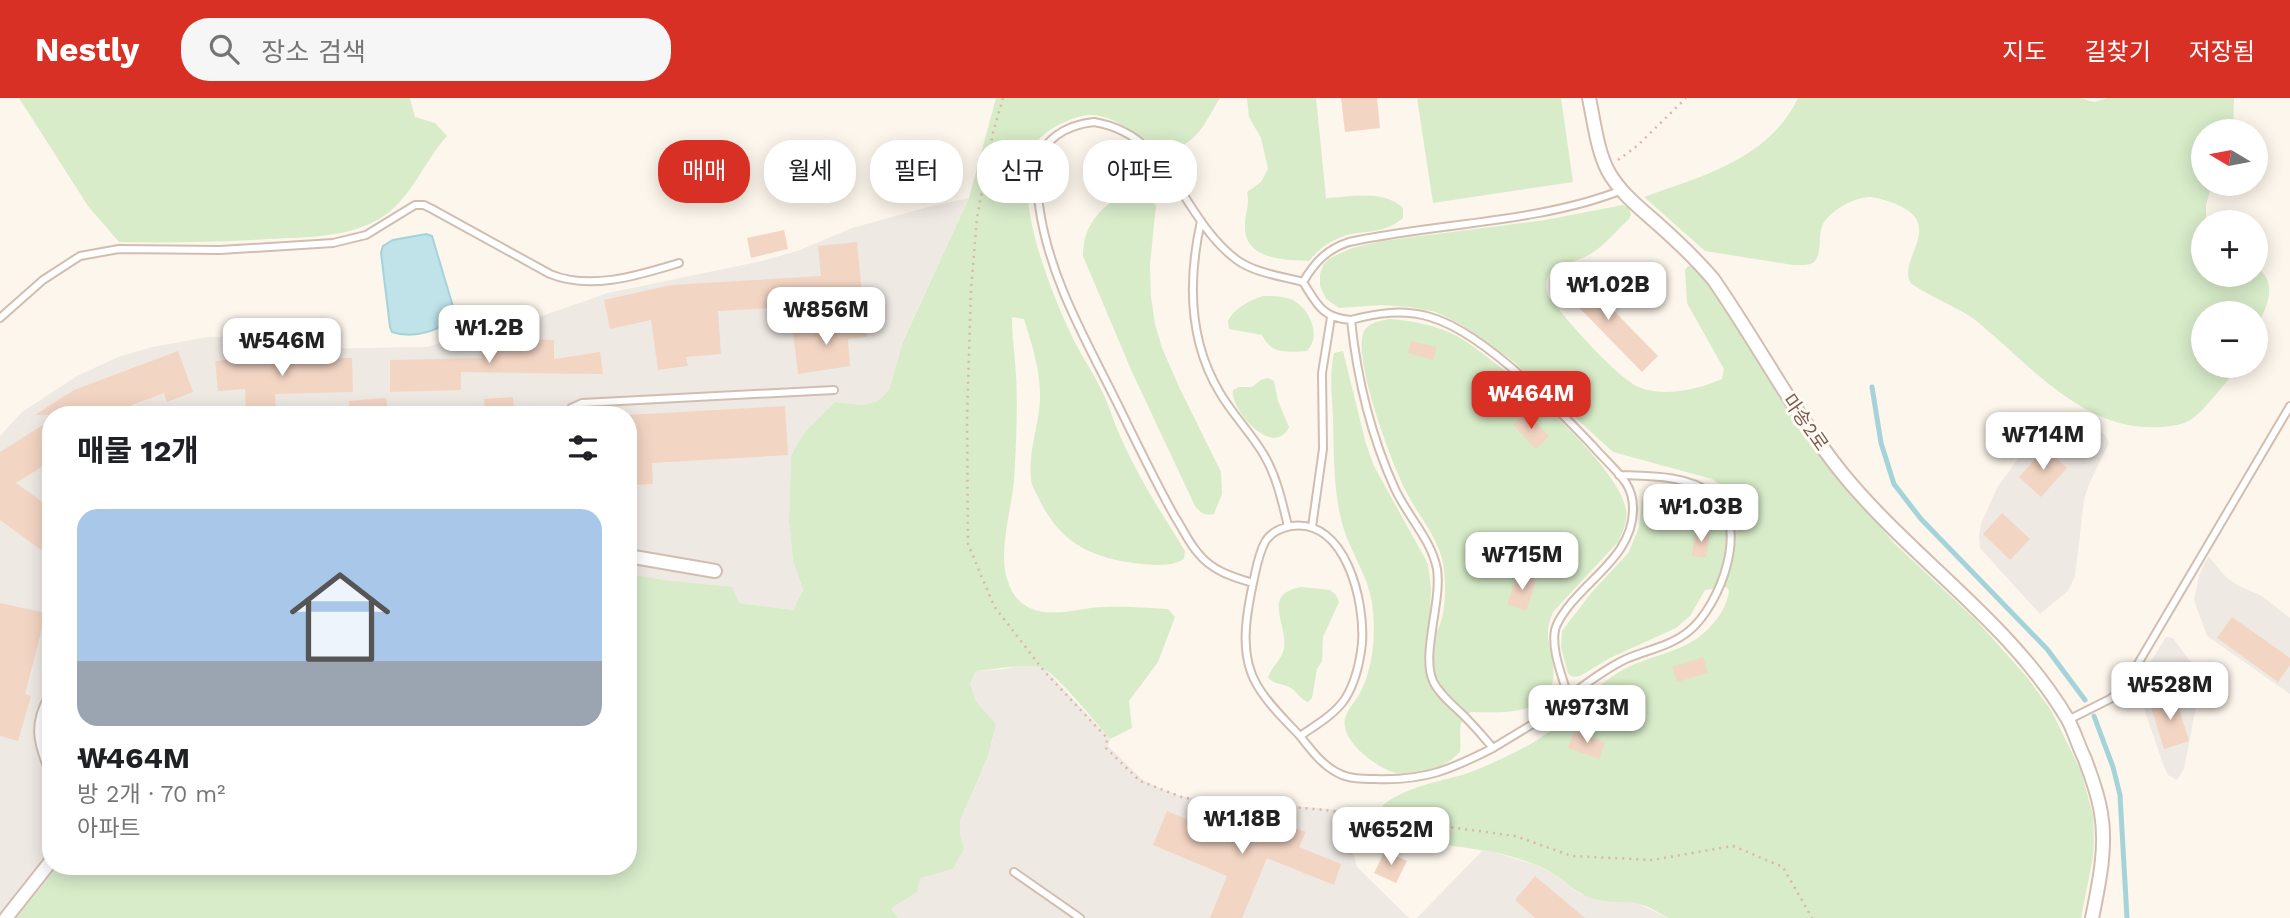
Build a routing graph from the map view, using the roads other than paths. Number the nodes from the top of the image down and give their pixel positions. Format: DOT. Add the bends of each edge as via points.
graph roads {
  1 [pos="1589,98"];
  2 [pos="1622,190"];
  3 [pos="1201,221"];
  4 [pos="680,263"];
  5 [pos="1303,282"];
  6 [pos="1331,317"];
  7 [pos="0,318"];
  8 [pos="1351,320"];
  9 [pos="834,390"];
  10 [pos="575,406"];
  11 [pos="2290,406"];
  12 [pos="1619,475"];
  13 [pos="1288,526"];
  14 [pos="1312,527"];
  15 [pos="637,558"];
  16 [pos="715,571"];
  17 [pos="1253,583"];
  18 [pos="1568,697"];
  19 [pos="42,719"];
  20 [pos="2067,720"];
  21 [pos="1300,736"];
  22 [pos="42,748"];
  23 [pos="1493,748"];
  24 [pos="42,872"];
  25 [pos="1014,872"];
  26 [pos="6,918"];
  27 [pos="1080,918"];
  28 [pos="2092,918"];
  1 -- 2 [label="street, 마송2로" via="1607,168"];
  2 -- 5 [label="lane" via="1590,202 1335,246"];
  2 -- 20 [label="street, 마송2로" via="1713,279 1841,472 2034,670"];
  3 -- 5 [label="lane" via="1240,262"];
  3 -- 13 [label="lane" via="1192,272 1199,346 1219,393 1264,455"];
  3 -- 17 [label="lane" via="1158,157 1115,127 1094,122 1068,127 1055,135 1040,157 1035,181 1052,265 1150,473 1198,554 1219,571"];
  4 -- 7 [label="lane" via="618,278 570,281 424,205 415,205 366,235 333,243 220,250 119,249 80,256 43,280"];
  5 -- 6 [label="lane"];
  6 -- 8 [label="lane"];
  6 -- 14 [label="lane" via="1322,373 1322,449"];
  8 -- 12 [label="lane" via="1401,313 1448,324 1517,373"];
  8 -- 23 [label="lane" via="1378,447 1437,570 1432,680"];
  9 -- 10 [label="lane"];
  11 -- 20 [label="lane" via="2123,689"];
  12 -- 18 [label="lane" via="1632,498 1625,545 1577,596 1556,628 1554,641"];
  12 -- 18 [label="lane" via="1682,481 1719,499 1730,522 1724,575 1707,612 1691,630 1611,667"];
  13 -- 14 [label="lane"];
  13 -- 17 [label="lane" via="1266,540"];
  14 -- 21 [label="lane" via="1332,540 1349,570 1360,604 1362,641 1346,697"];
  15 -- 16 [label="street"];
  17 -- 21 [label="lane" via="1247,623 1250,671 1267,699"];
  18 -- 23 [label="lane"];
  19 -- 22 [label="street"];
  20 -- 28 [label="street, 마송2로" via="2102,814 2101,870"];
  21 -- 23 [label="lane" via="1339,773 1369,779 1435,774"];
  24 -- 26 [label="street"];
  25 -- 27 [label="lane"];
}
